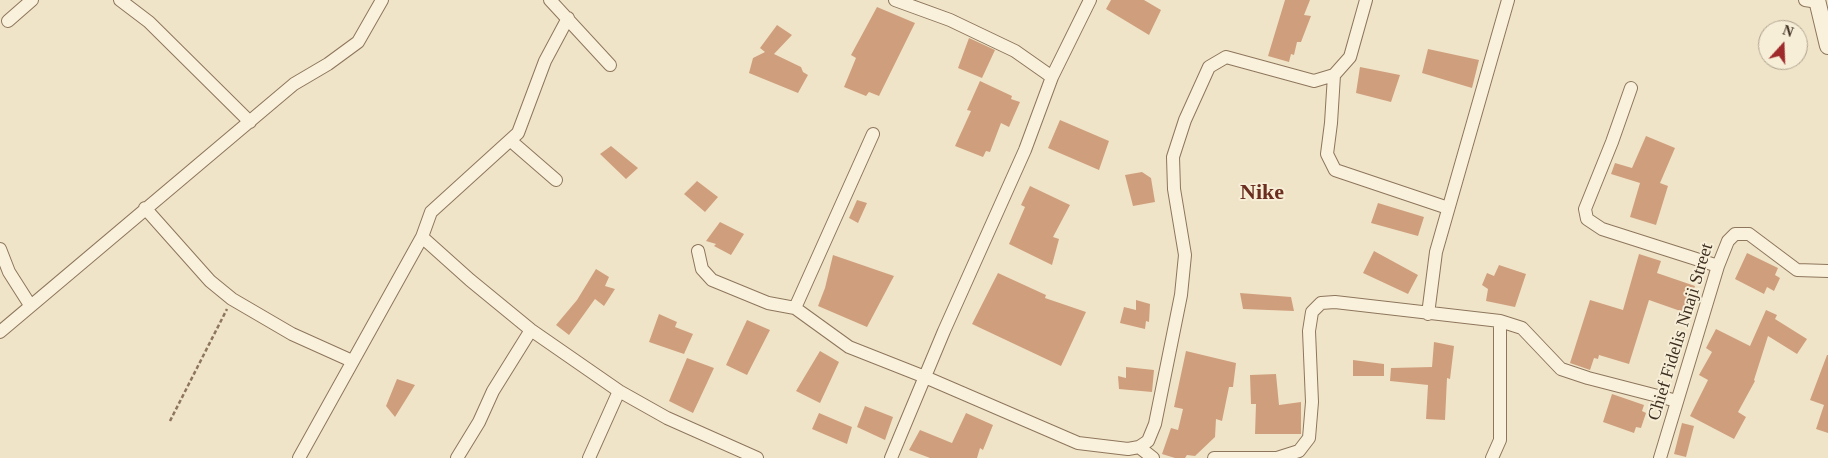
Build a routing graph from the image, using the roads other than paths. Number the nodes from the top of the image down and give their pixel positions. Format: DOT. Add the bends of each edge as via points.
graph roads {
  1 [pos="32,0"];
  2 [pos="120,0"];
  3 [pos="382,0"];
  4 [pos="550,0"];
  5 [pos="895,0"];
  6 [pos="1090,0"];
  7 [pos="1366,0"];
  8 [pos="1508,0"];
  9 [pos="1813,1"];
  10 [pos="568,18"];
  11 [pos="8,21"];
  12 [pos="1828,46"];
  13 [pos="610,65"];
  14 [pos="1334,76"];
  15 [pos="1052,77"];
  16 [pos="1631,88"];
  17 [pos="250,122"];
  18 [pos="872,134"];
  19 [pos="511,141"];
  20 [pos="556,180"];
  21 [pos="145,208"];
  22 [pos="1448,208"];
  23 [pos="422,236"];
  24 [pos="0,249"];
  25 [pos="698,251"];
  26 [pos="1718,266"];
  27 [pos="1828,271"];
  28 [pos="30,305"];
  29 [pos="795,308"];
  30 [pos="1428,314"];
  31 [pos="1500,321"];
  32 [pos="531,330"];
  33 [pos="0,332"];
  34 [pos="352,360"];
  35 [pos="925,377"];
  36 [pos="618,391"];
  37 [pos="1677,401"];
  38 [pos="1139,447"];
  39 [pos="299,458"];
  40 [pos="457,458"];
  41 [pos="589,458"];
  42 [pos="757,458"];
  43 [pos="891,458"];
  44 [pos="1153,458"];
  45 [pos="1214,458"];
  46 [pos="1277,458"];
  47 [pos="1492,458"];
  48 [pos="1660,458"];
  1 -- 11 [label="street"];
  2 -- 17 [label="street" via="149,22"];
  3 -- 17 [label="street" via="358,42 294,84"];
  4 -- 10 [label="street"];
  5 -- 15 [label="street" via="950,20 1015,51"];
  6 -- 15 [label="street"];
  7 -- 14 [label="street" via="1350,58"];
  8 -- 22 [label="street"];
  9 -- 12 [label="street"];
  10 -- 13 [label="street"];
  10 -- 19 [label="street" via="545,61 518,133"];
  14 -- 22 [label="street" via="1327,154 1335,170"];
  14 -- 38 [label="street" via="1314,81 1226,57 1209,67 1185,120 1173,157 1174,189 1185,255 1182,294 1155,424 1148,441"];
  15 -- 35 [label="street" via="1018,166"];
  16 -- 26 [label="street" via="1585,209 1587,219 1602,229"];
  17 -- 21 [label="street"];
  18 -- 29 [label="street"];
  19 -- 20 [label="street"];
  19 -- 23 [label="street" via="432,212"];
  21 -- 28 [label="street"];
  21 -- 34 [label="street" via="210,281 232,299 292,334"];
  22 -- 30 [label="street" via="1436,252"];
  23 -- 32 [label="street"];
  23 -- 34 [label="street"];
  24 -- 28 [label="street" via="9,272"];
  25 -- 29 [label="street" via="702,269 712,280 768,303"];
  26 -- 27 [label="street, Chief Fidelis Nnaji Street" via="1728,240 1742,233 1755,238 1797,270"];
  26 -- 37 [label="street, Chief Fidelis Nnaji Street"];
  28 -- 33 [label="street"];
  29 -- 35 [label="street" via="849,347"];
  30 -- 31 [label="street"];
  30 -- 46 [label="street" via="1335,302 1321,303 1316,307 1309,331 1312,402 1309,438 1299,451"];
  31 -- 37 [label="street" via="1522,328 1560,369"];
  31 -- 47 [label="street" via="1500,440"];
  32 -- 36 [label="street"];
  32 -- 40 [label="street"];
  34 -- 39 [label="street"];
  35 -- 38 [label="street" via="1078,443 1128,449"];
  35 -- 43 [label="street"];
  36 -- 41 [label="street"];
  36 -- 42 [label="street" via="667,418"];
  37 -- 48 [label="street, Chief Fidelis Nnaji Street"];
  38 -- 44 [label="street"];
  45 -- 46 [label="street"];
}
